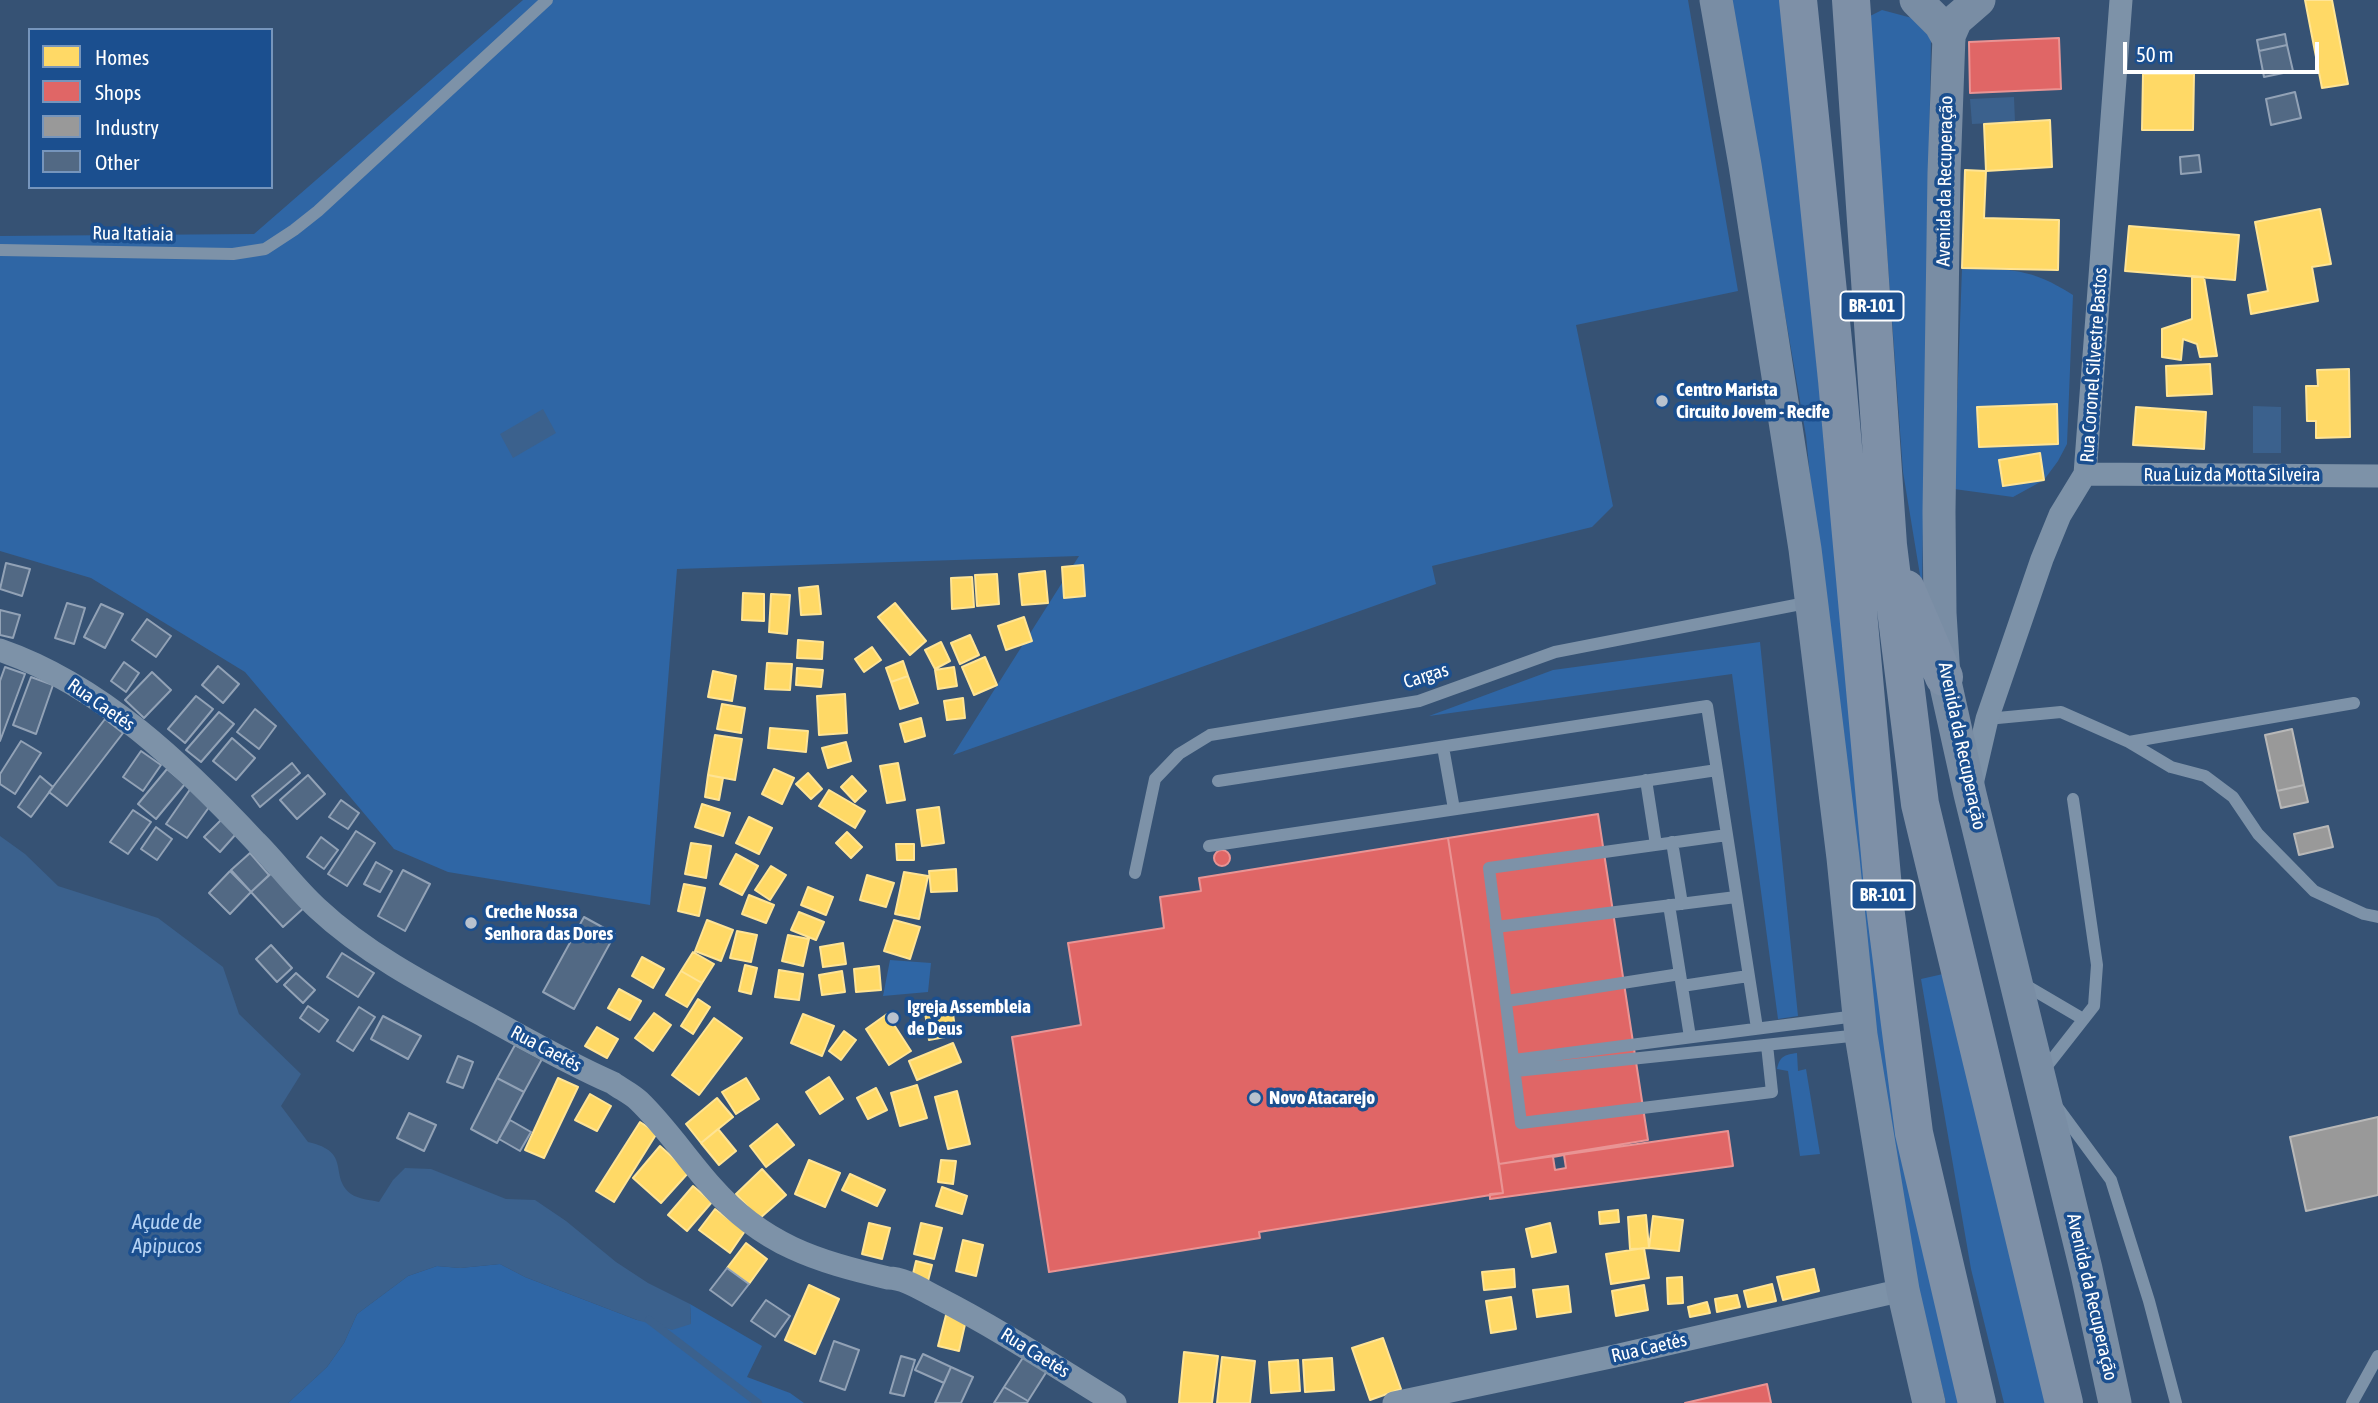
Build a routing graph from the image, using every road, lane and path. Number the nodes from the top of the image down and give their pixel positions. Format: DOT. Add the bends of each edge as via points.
graph roads {
  1 [pos="547,0"];
  2 [pos="1716,0"];
  3 [pos="1798,0"];
  4 [pos="1851,0"];
  5 [pos="1916,0"];
  6 [pos="1979,0"];
  7 [pos="2121,0"];
  8 [pos="1949,40"];
  9 [pos="0,250"];
  10 [pos="2085,474"];
  11 [pos="2378,475"];
  12 [pos="1888,545"];
  13 [pos="1811,602"];
  14 [pos="0,650"];
  15 [pos="1944,677"];
  16 [pos="2354,703"];
  17 [pos="1986,719"];
  18 [pos="2129,742"];
  19 [pos="1443,747"];
  20 [pos="1717,770"];
  21 [pos="1646,780"];
  22 [pos="1219,781"];
  23 [pos="1970,794"];
  24 [pos="2073,799"];
  25 [pos="1454,809"];
  26 [pos="1727,835"];
  27 [pos="1672,842"];
  28 [pos="1656,845"];
  29 [pos="1209,846"];
  30 [pos="1135,873"];
  31 [pos="1736,897"];
  32 [pos="1675,905"];
  33 [pos="2378,917"];
  34 [pos="1496,927"];
  35 [pos="1748,976"];
  36 [pos="2015,979"];
  37 [pos="1681,980"];
  38 [pos="1507,1001"];
  39 [pos="2083,1019"];
  40 [pos="1860,1025"];
  41 [pos="1757,1028"];
  42 [pos="1690,1037"];
  43 [pos="1767,1045"];
  44 [pos="1515,1065"];
  45 [pos="2041,1082"];
  46 [pos="1903,1290"];
  47 [pos="2378,1356"];
  48 [pos="1115,1403"];
  49 [pos="1394,1403"];
  50 [pos="1929,1403"];
  51 [pos="1977,1403"];
  52 [pos="2064,1403"];
  53 [pos="2115,1403"];
  54 [pos="2176,1403"];
  55 [pos="2352,1403"];
  1 -- 9 [label="lane, Rua Itatiaia" via="318,211 265,249 233,254"];
  2 -- 13 [label="main road"];
  3 -- 51 [label="highway, BR-101" via="1887,927 1914,1133"];
  4 -- 12 [label="highway, BR-101"];
  5 -- 8 [label="main road"];
  6 -- 8 [label="main road, Avenida da Recuperação" via="1956,20"];
  7 -- 10 [label="street, Rua Coronel Silvestre Bastos"];
  8 -- 15 [label="main road, Avenida da Recuperação" via="1939,512"];
  10 -- 11 [label="street, Rua Luiz da Motta Silveira"];
  10 -- 17 [label="street, Rua Coronel Silvestre Bastos" via="2060,515"];
  12 -- 15 [label="highway"];
  12 -- 52 [label="highway, BR-101" via="1920,804"];
  13 -- 30 [label="lane, Cargas" via="1555,652 1419,701 1210,734 1179,754 1156,779"];
  13 -- 40 [label="main road"];
  14 -- 48 [label="street, Rua Caetés" via="71,682 127,721 255,840 317,908 369,949 638,1100 714,1189 762,1233 830,1264 897,1278 986,1322"];
  15 -- 23 [label="main road, Avenida da Recuperação"];
  16 -- 18 [label="lane"];
  17 -- 18 [label="lane" via="2061,712"];
  17 -- 23 [label="street, Rua Coronel Silvestre Bastos"];
  18 -- 33 [label="lane" via="2171,767 2205,776 2233,797 2258,834 2314,891"];
  19 -- 20 [label="lane" via="1707,706"];
  19 -- 22 [label="lane"];
  19 -- 25 [label="lane"];
  20 -- 21 [label="lane"];
  20 -- 26 [label="lane"];
  21 -- 25 [label="lane"];
  21 -- 28 [label="lane"];
  23 -- 36 [label="main road, Avenida da Recuperação"];
  24 -- 39 [label="lane" via="2096,965 2094,1006"];
  25 -- 29 [label="lane"];
  26 -- 27 [label="lane"];
  26 -- 31 [label="lane"];
  27 -- 28 [label="lane"];
  27 -- 32 [label="lane"];
  28 -- 34 [label="lane" via="1489,868"];
  31 -- 32 [label="lane"];
  31 -- 35 [label="lane"];
  32 -- 34 [label="lane"];
  32 -- 37 [label="lane"];
  34 -- 38 [label="lane"];
  35 -- 37 [label="lane"];
  35 -- 41 [label="lane"];
  36 -- 39 [label="lane"];
  36 -- 45 [label="main road, Avenida da Recuperação"];
  37 -- 38 [label="lane"];
  37 -- 42 [label="lane"];
  38 -- 44 [label="lane"];
  39 -- 45 [label="lane"];
  40 -- 41 [label="lane"];
  40 -- 43 [label="lane"];
  40 -- 46 [label="main road"];
  41 -- 42 [label="lane"];
  42 -- 44 [label="lane"];
  43 -- 44 [label="lane"];
  43 -- 44 [label="lane" via="1772,1092 1521,1123"];
  45 -- 53 [label="main road, Avenida da Recuperação"];
  45 -- 54 [label="lane" via="2111,1180"];
  46 -- 49 [label="street, Rua Caetés"];
  46 -- 50 [label="main road"];
  47 -- 55 [label="lane"];
}
